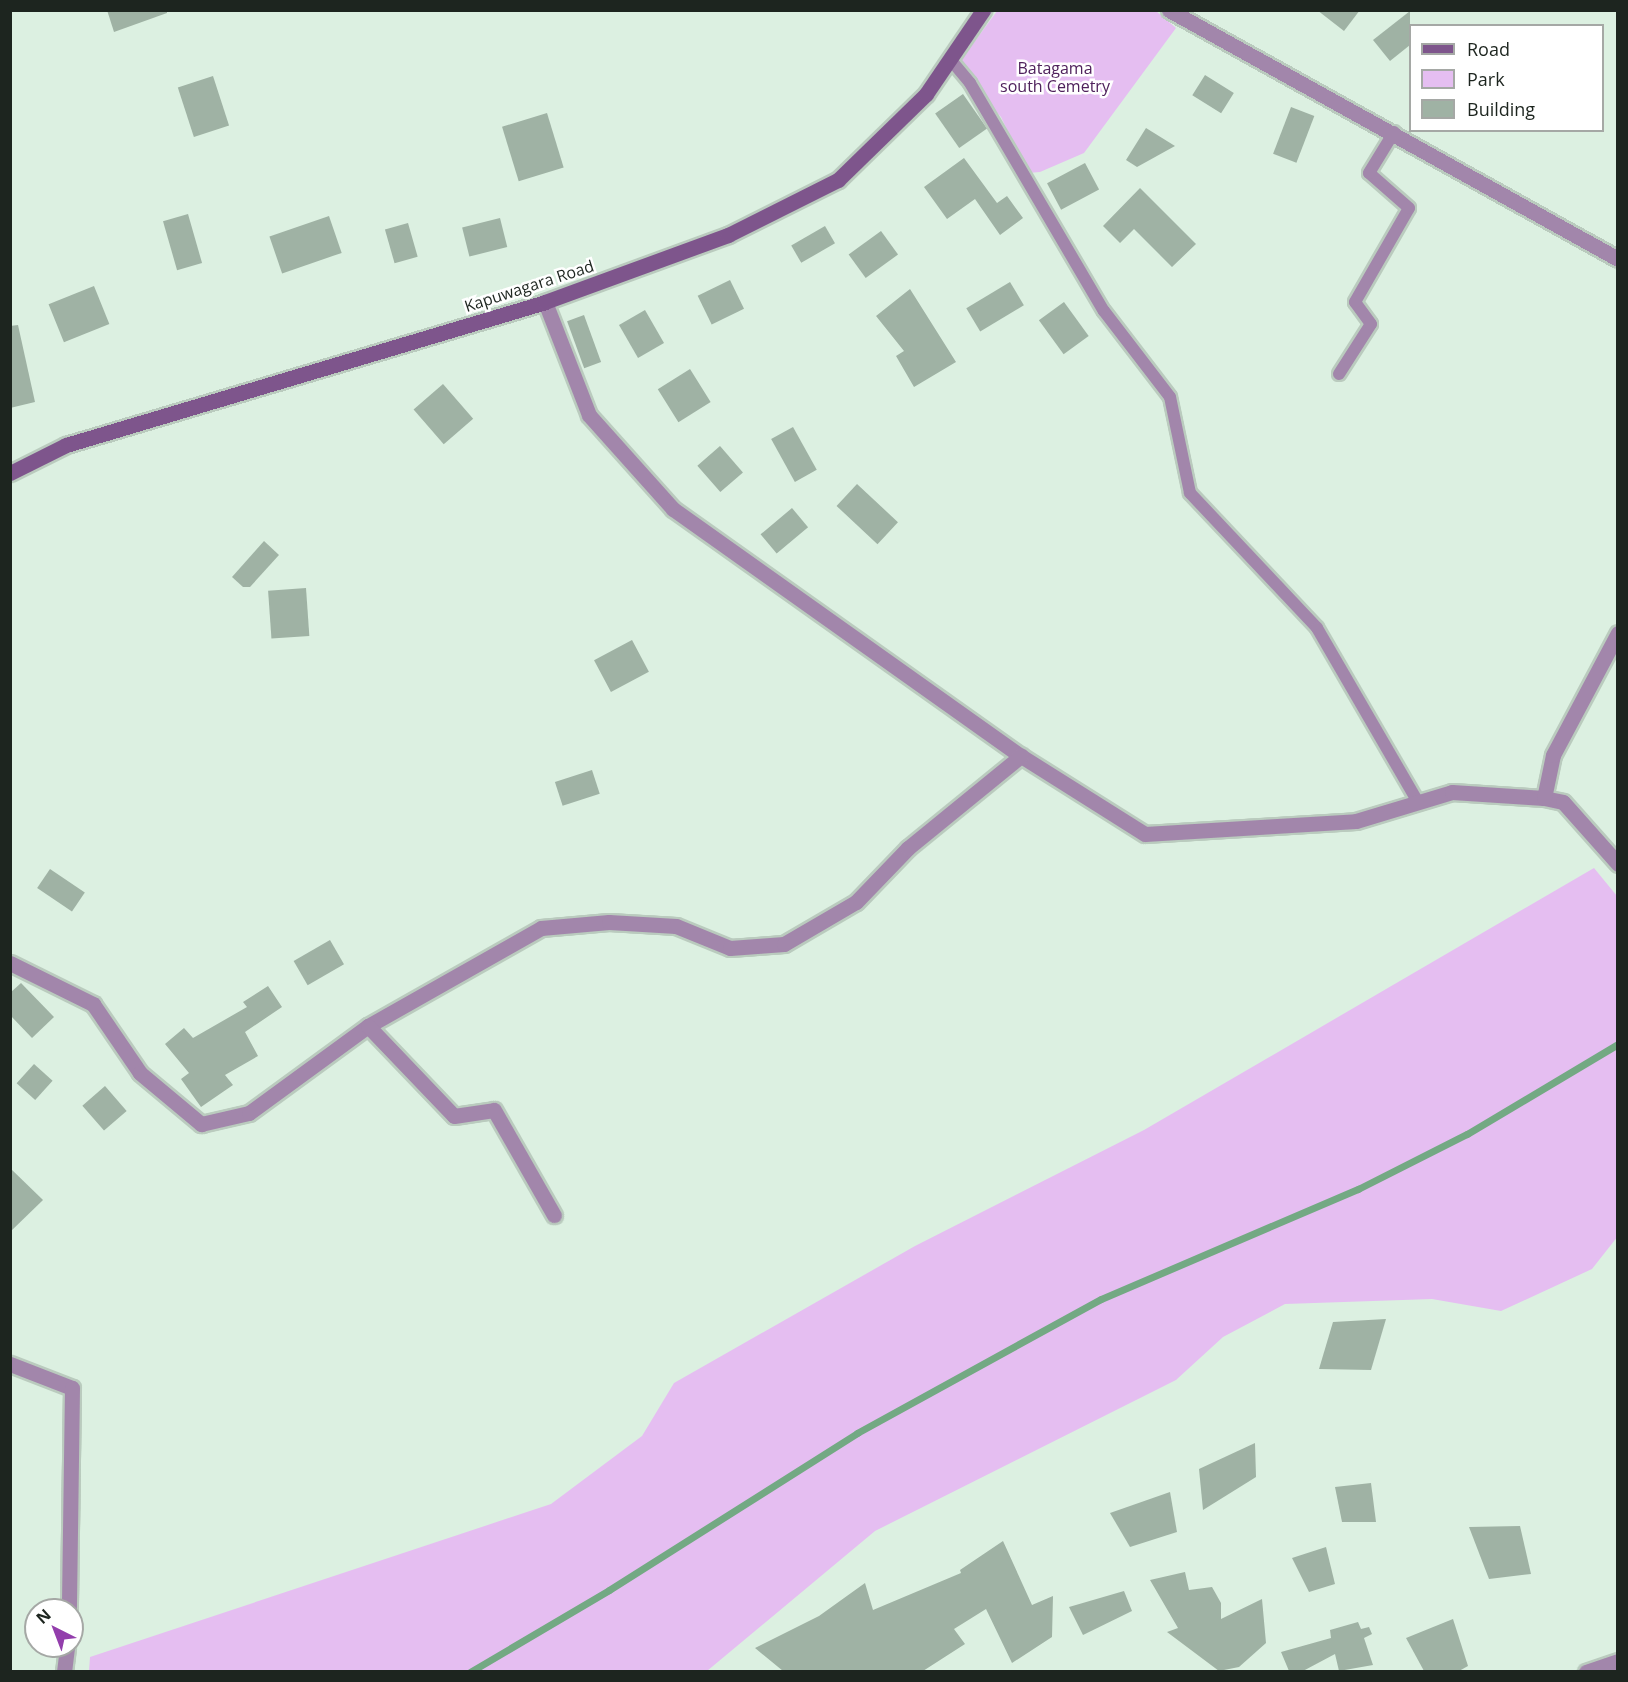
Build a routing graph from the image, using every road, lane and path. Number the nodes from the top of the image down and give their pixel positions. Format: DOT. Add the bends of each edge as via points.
graph roads {
  1 [pos="983,10"];
  2 [pos="1169,10"];
  3 [pos="950,59"];
  4 [pos="1394,132"];
  5 [pos="1617,259"];
  6 [pos="546,302"];
  7 [pos="1339,374"];
  8 [pos="10,473"];
  9 [pos="1617,633"];
  10 [pos="1021,756"];
  11 [pos="1544,798"];
  12 [pos="1418,802"];
  13 [pos="1617,864"];
  14 [pos="10,963"];
  15 [pos="368,1026"];
  16 [pos="555,1215"];
  17 [pos="10,1364"];
  18 [pos="69,1598"];
  19 [pos="1617,1661"];
  20 [pos="1586,1671"];
  1 -- 3 [label="street, Kapuwagara Road"];
  2 -- 4 [label="street"];
  3 -- 6 [label="street, Kapuwagara Road" via="926,94 838,180 728,235"];
  3 -- 12 [label="lane" via="970,84 1104,311 1170,397 1190,493 1317,628"];
  4 -- 5 [label="street"];
  4 -- 7 [label="lane" via="1369,173 1409,208 1355,302 1371,324"];
  6 -- 8 [label="street, Kapuwagara Road" via="66,445"];
  6 -- 10 [label="street" via="589,415 673,509"];
  9 -- 11 [label="street" via="1554,755"];
  10 -- 12 [label="street" via="1145,834 1356,821"];
  10 -- 15 [label="street" via="908,848 856,902 784,944 730,948 676,926 609,922 541,928"];
  11 -- 12 [label="street" via="1452,792"];
  11 -- 13 [label="street" via="1563,802"];
  14 -- 15 [label="street" via="93,1004 140,1073 201,1124 249,1113"];
  15 -- 16 [label="street" via="454,1116 494,1110"];
  17 -- 18 [label="street" via="72,1388"];
  19 -- 20 [label="street"];
}
